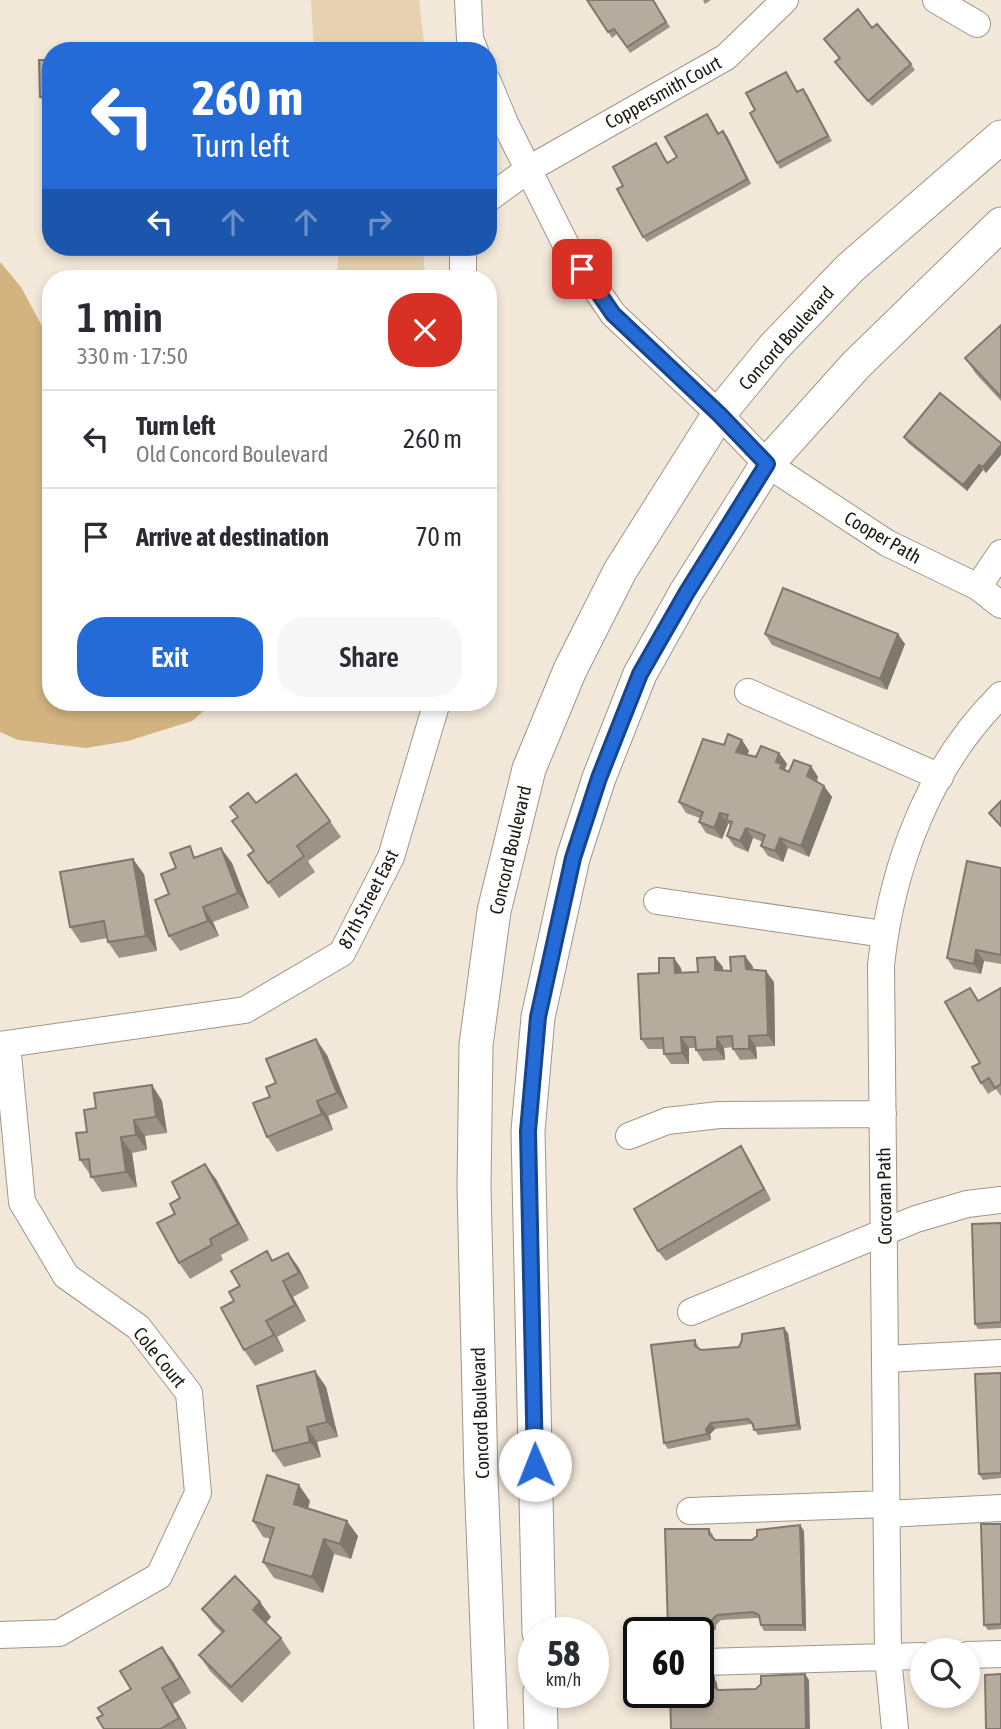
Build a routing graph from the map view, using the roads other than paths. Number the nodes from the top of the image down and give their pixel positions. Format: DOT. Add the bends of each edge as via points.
graph roads {
  1 [pos="468,0"];
  2 [pos="785,0"];
  3 [pos="936,0"];
  4 [pos="977,24"];
  5 [pos="471,42"];
  6 [pos="497,104"];
  7 [pos="1001,137"];
  8 [pos="529,169"];
  9 [pos="497,192"];
  10 [pos="1001,224"];
  11 [pos="719,414"];
  12 [pos="767,464"];
  13 [pos="1001,553"];
  14 [pos="978,587"];
  15 [pos="1001,605"];
  16 [pos="748,692"];
  17 [pos="1001,695"];
  18 [pos="434,711"];
  19 [pos="940,777"];
  20 [pos="657,901"];
  21 [pos="884,933"];
  22 [pos="3,1044"];
  23 [pos="883,1114"];
  24 [pos="629,1136"];
  25 [pos="1001,1200"];
  26 [pos="884,1233"];
  27 [pos="691,1312"];
  28 [pos="1001,1353"];
  29 [pos="886,1359"];
  30 [pos="1001,1508"];
  31 [pos="887,1509"];
  32 [pos="690,1511"];
  33 [pos="539,1617"];
  34 [pos="0,1635"];
  35 [pos="1001,1654"];
  36 [pos="980,1655"];
  37 [pos="910,1656"];
  38 [pos="888,1657"];
  39 [pos="714,1662"];
  40 [pos="540,1708"];
  41 [pos="491,1729"];
  42 [pos="541,1729"];
  43 [pos="895,1729"];
  1 -- 5 [label="street"];
  2 -- 8 [label="street, Coppersmith Court" via="726,57"];
  3 -- 4 [label="street"];
  6 -- 8 [label="street, Cooper Path"];
  7 -- 11 [label="main road, Concord Boulevard" via="850,268 774,347"];
  8 -- 9 [label="street"];
  8 -- 11 [label="street, Cooper Path" via="567,247 613,314"];
  10 -- 12 [label="main road" via="856,365"];
  11 -- 12 [label="street, Cooper Path"];
  11 -- 41 [label="main road, Concord Boulevard" via="620,571 570,670 529,769 494,911 476,1045 474,1187"];
  12 -- 14 [label="street, Cooper Path" via="887,543"];
  12 -- 33 [label="main road" via="640,674 573,858 538,1017 528,1131"];
  13 -- 14 [label="street"];
  14 -- 15 [label="street, Cooper Path"];
  16 -- 19 [label="street"];
  17 -- 19 [label="street, Corcoran Path"];
  18 -- 22 [label="street, 87th Street East" via="391,857 342,953 245,1010"];
  19 -- 21 [label="street, Corcoran Path" via="909,839"];
  20 -- 21 [label="street"];
  21 -- 23 [label="street, Corcoran Path" via="880,1010"];
  22 -- 34 [label="street, Cole Court" via="22,1202 66,1276 138,1327 189,1393 198,1493 159,1576 59,1633"];
  23 -- 24 [label="street" via="719,1115 667,1121"];
  23 -- 26 [label="street, Corcoran Path"];
  25 -- 26 [label="street" via="967,1204"];
  26 -- 27 [label="street"];
  26 -- 29 [label="street, Corcoran Path"];
  28 -- 29 [label="street"];
  29 -- 31 [label="street, Corcoran Path"];
  30 -- 31 [label="street"];
  31 -- 32 [label="street"];
  31 -- 38 [label="street, Corcoran Path"];
  35 -- 36 [label="street"];
  37 -- 38 [label="street"];
  38 -- 39 [label="street"];
  38 -- 43 [label="street, Corcoran Path"];
  40 -- 42 [label="main road"];
}
